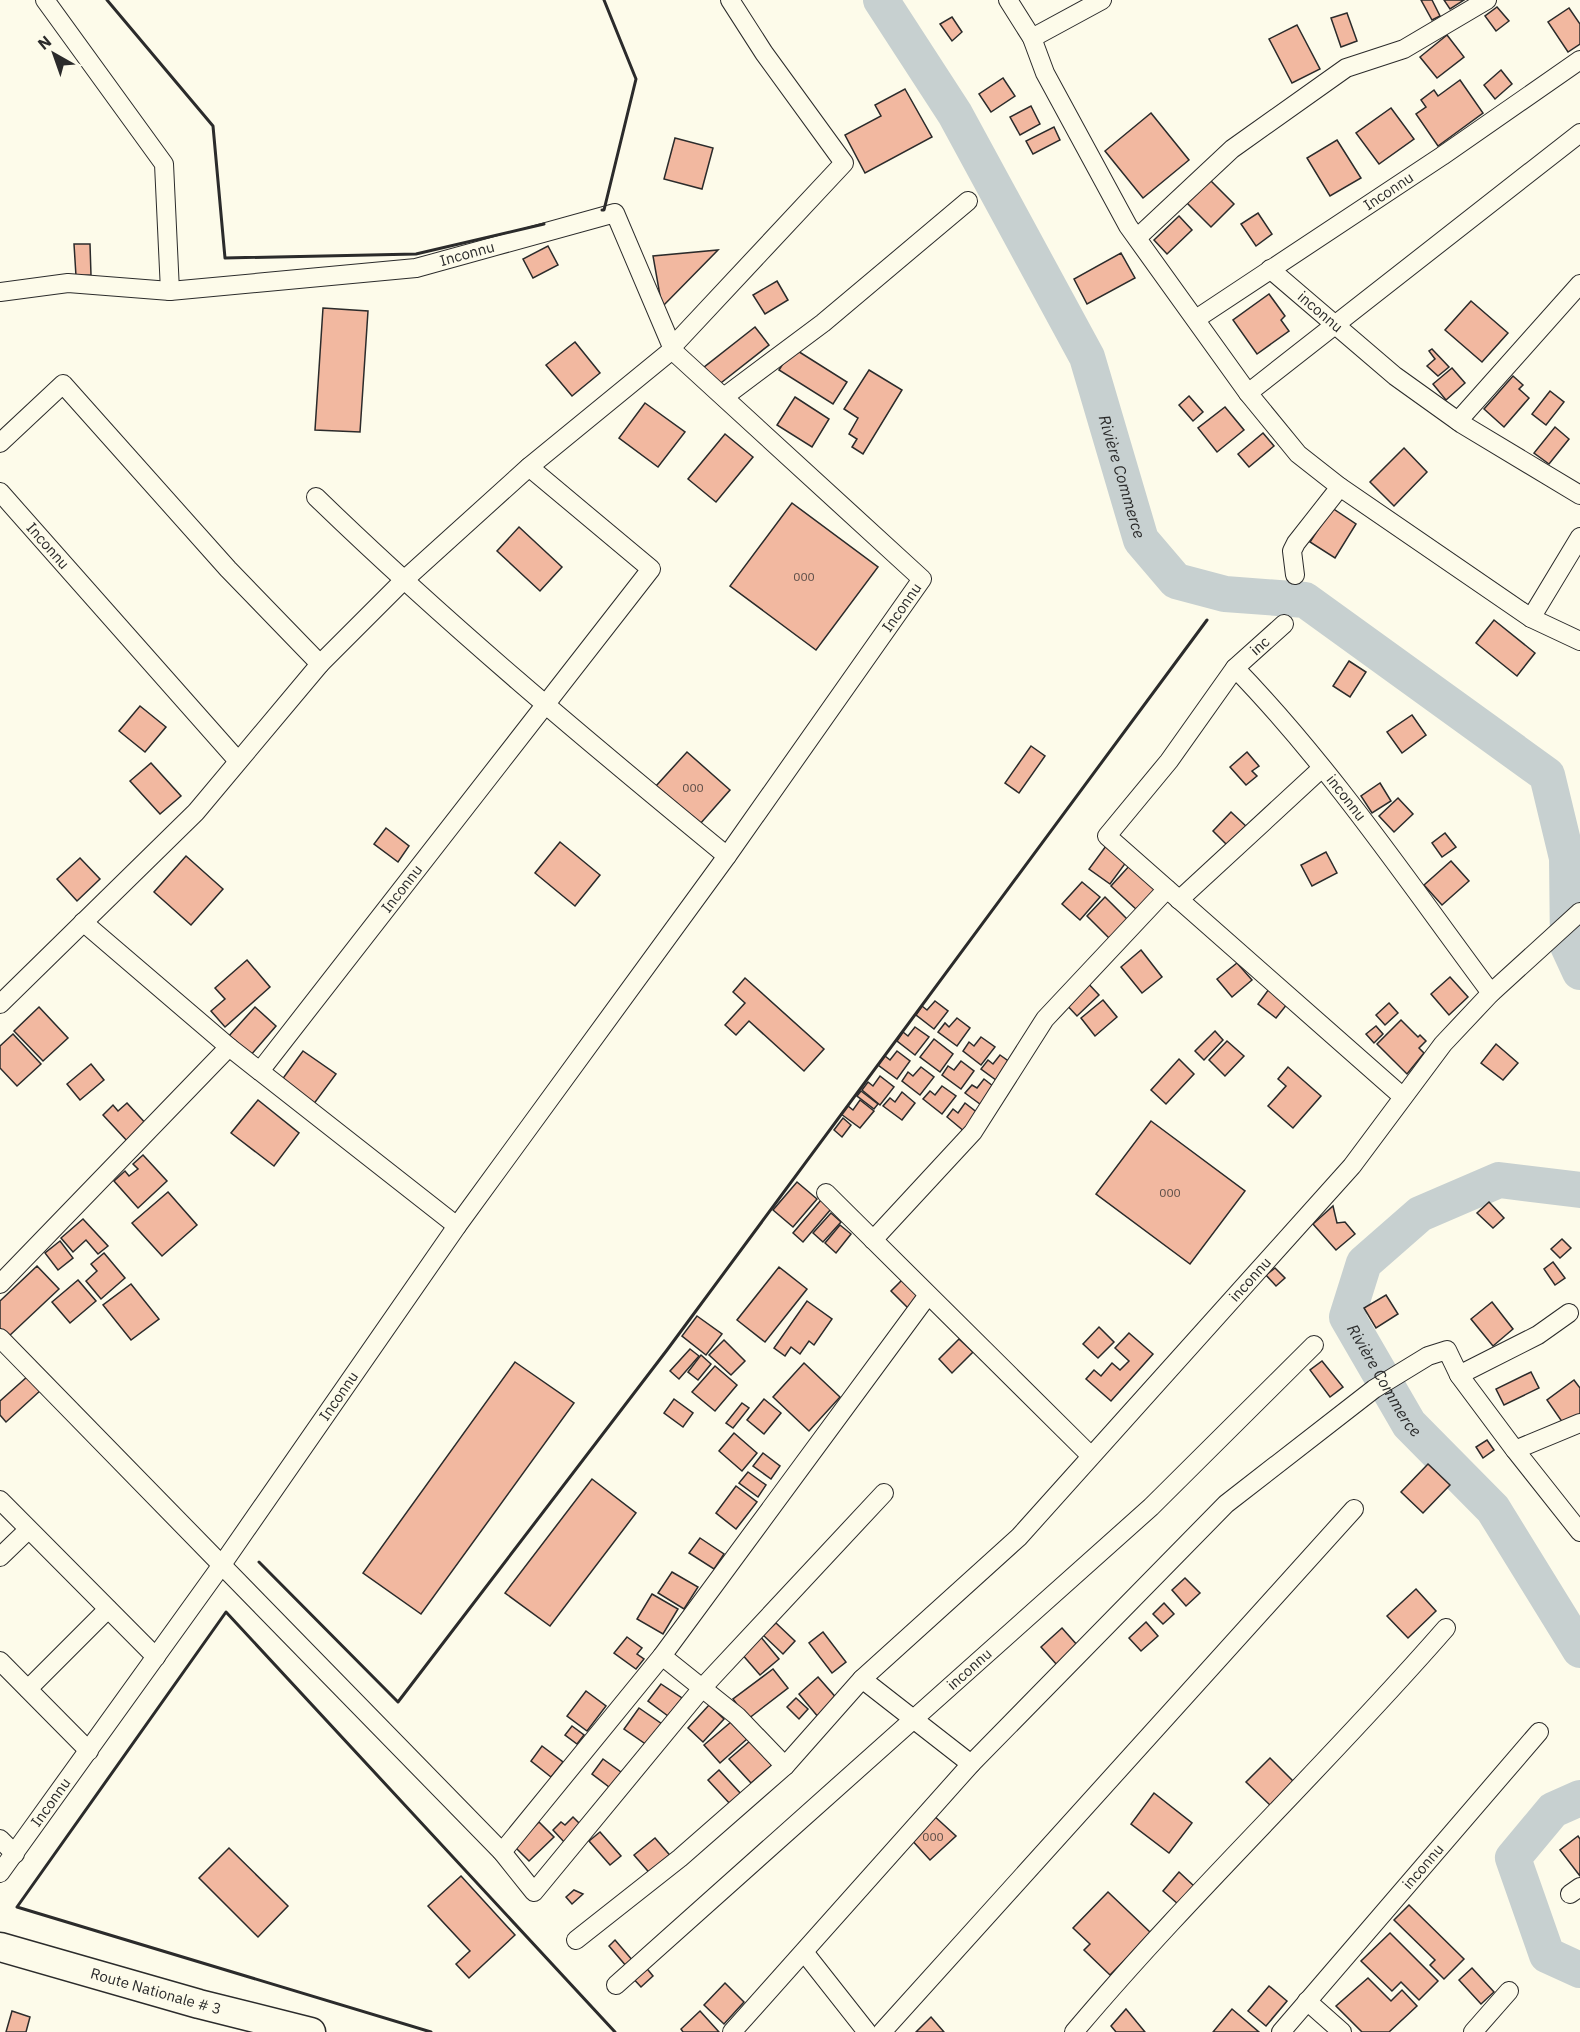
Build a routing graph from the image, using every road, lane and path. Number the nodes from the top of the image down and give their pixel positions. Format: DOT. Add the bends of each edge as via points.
graph roads {
  1 [pos="45,0"];
  2 [pos="730,0"];
  3 [pos="1008,0"];
  4 [pos="1102,0"];
  5 [pos="1487,0"];
  6 [pos="1032,38"];
  7 [pos="1580,60"];
  8 [pos="1580,134"];
  9 [pos="968,201"];
  10 [pos="1138,237"];
  11 [pos="1270,269"];
  12 [pos="1580,284"];
  13 [pos="170,291"];
  14 [pos="0,292"];
  15 [pos="1196,319"];
  16 [pos="1336,326"];
  17 [pos="672,348"];
  18 [pos="1248,393"];
  19 [pos="724,398"];
  20 [pos="1458,421"];
  21 [pos="0,443"];
  22 [pos="529,466"];
  23 [pos="1340,488"];
  24 [pos="0,492"];
  25 [pos="1580,495"];
  26 [pos="316,497"];
  27 [pos="1580,537"];
  28 [pos="1295,575"];
  29 [pos="403,581"];
  30 [pos="1531,618"];
  31 [pos="1284,624"];
  32 [pos="1580,641"];
  33 [pos="320,664"];
  34 [pos="1235,668"];
  35 [pos="543,705"];
  36 [pos="238,761"];
  37 [pos="1322,768"];
  38 [pos="727,856"];
  39 [pos="1173,895"];
  40 [pos="1580,912"];
  41 [pos="83,922"];
  42 [pos="1491,993"];
  43 [pos="0,1004"];
  44 [pos="230,1047"];
  45 [pos="260,1071"];
  46 [pos="1403,1097"];
  47 [pos="826,1193"];
  48 [pos="457,1226"];
  49 [pos="873,1240"];
  50 [pos="0,1284"];
  51 [pos="928,1295"];
  52 [pos="1569,1313"];
  53 [pos="0,1338"];
  54 [pos="1314,1345"];
  55 [pos="1459,1375"];
  56 [pos="1580,1423"];
  57 [pos="1515,1450"];
  58 [pos="1091,1456"];
  59 [pos="884,1493"];
  60 [pos="0,1500"];
  61 [pos="1354,1509"];
  62 [pos="28,1530"];
  63 [pos="1580,1532"];
  64 [pos="0,1557"];
  65 [pos="221,1566"];
  66 [pos="108,1609"];
  67 [pos="1446,1628"];
  68 [pos="662,1656"];
  69 [pos="156,1657"];
  70 [pos="0,1661"];
  71 [pos="862,1679"];
  72 [pos="704,1687"];
  73 [pos="28,1689"];
  74 [pos="914,1719"];
  75 [pos="1539,1732"];
  76 [pos="89,1751"];
  77 [pos="971,1764"];
  78 [pos="785,1767"];
  79 [pos="0,1839"];
  80 [pos="502,1852"];
  81 [pos="15,1854"];
  82 [pos="0,1873"];
  83 [pos="576,1940"];
  84 [pos="0,1947"];
  85 [pos="804,1952"];
  86 [pos="616,1985"];
  87 [pos="1509,1990"];
  88 [pos="1307,2001"];
  89 [pos="311,2032"];
  90 [pos="732,2032"];
  91 [pos="867,2032"];
  92 [pos="882,2032"];
  93 [pos="1074,2032"];
  94 [pos="1281,2032"];
  95 [pos="1342,2032"];
  96 [pos="1473,2032"];
  1 -- 13 [label="street" via="164,164"];
  2 -- 17 [label="street" via="844,163"];
  3 -- 6 [label="street"];
  4 -- 6 [label="street"];
  5 -- 10 [label="street" via="1404,49 1346,68 1232,149"];
  6 -- 10 [label="street" via="1050,83 1109,193"];
  7 -- 11 [label="street, Inconnu"];
  8 -- 16 [label="street, Inconnu"];
  9 -- 19 [label="street" via="823,322"];
  10 -- 15 [label="street"];
  11 -- 15 [label="street, Inconnu"];
  11 -- 16 [label="street, inconnu"];
  12 -- 20 [label="street"];
  13 -- 14 [label="street, Inconnu" via="68,283"];
  13 -- 17 [label="street, Inconnu" via="416,268 615,213"];
  15 -- 18 [label="street"];
  16 -- 18 [label="street, Inconnu"];
  16 -- 20 [label="street, inconnu" via="1395,376"];
  17 -- 19 [label="street, Inconnu"];
  17 -- 22 [label="street"];
  18 -- 23 [label="street" via="1298,454"];
  19 -- 38 [label="street, Inconnu" via="922,579"];
  20 -- 25 [label="street, inconnu"];
  21 -- 33 [label="street" via="63,384 228,569"];
  22 -- 29 [label="street"];
  22 -- 35 [label="street, Inconnu" via="651,569"];
  23 -- 28 [label="street" via="1296,543 1292,551"];
  23 -- 30 [label="street"];
  24 -- 36 [label="street, Inconnu"];
  26 -- 29 [label="street"];
  27 -- 30 [label="street"];
  29 -- 33 [label="street"];
  29 -- 35 [label="street"];
  30 -- 32 [label="street"];
  31 -- 34 [label="street, inc"];
  33 -- 36 [label="street"];
  34 -- 37 [label="street, inconnu" via="1279,714"];
  34 -- 39 [label="street" via="1169,761 1107,836"];
  35 -- 38 [label="street"];
  35 -- 45 [label="street, Inconnu"];
  36 -- 41 [label="street" via="196,812"];
  37 -- 39 [label="street"];
  37 -- 42 [label="street, inconnu"];
  38 -- 48 [label="street, Inconnu"];
  39 -- 46 [label="street"];
  39 -- 49 [label="street" via="1045,1019 973,1132"];
  40 -- 42 [label="street, inconnu"];
  41 -- 43 [label="street"];
  41 -- 44 [label="street"];
  42 -- 46 [label="street, inconnu" via="1443,1044"];
  44 -- 45 [label="street"];
  44 -- 50 [label="street"];
  45 -- 48 [label="street"];
  46 -- 58 [label="street, inconnu" via="1352,1166"];
  47 -- 49 [label="street"];
  48 -- 65 [label="street, Inconnu"];
  49 -- 51 [label="street"];
  51 -- 58 [label="street"];
  51 -- 68 [label="street"];
  52 -- 55 [label="street" via="1538,1335"];
  53 -- 65 [label="street"];
  54 -- 74 [label="street, inconnu" via="1151,1507"];
  55 -- 57 [label="street"];
  55 -- 77 [label="street" via="1447,1350 1428,1356 1374,1389 1226,1504"];
  56 -- 57 [label="street"];
  57 -- 63 [label="street"];
  58 -- 71 [label="street, inconnu" via="1019,1536"];
  59 -- 72 [label="street"];
  60 -- 62 [label="street"];
  61 -- 92 [label="street"];
  62 -- 64 [label="street"];
  62 -- 66 [label="street"];
  65 -- 69 [label="street, Inconnu"];
  65 -- 80 [label="street"];
  66 -- 69 [label="street"];
  66 -- 73 [label="street"];
  67 -- 93 [label="street" via="1373,1712 1119,1978"];
  68 -- 72 [label="street"];
  68 -- 80 [label="street"];
  69 -- 76 [label="street, Inconnu"];
  70 -- 73 [label="street"];
  71 -- 74 [label="street"];
  71 -- 78 [label="street, inconnu"];
  72 -- 78 [label="street"];
  72 -- 80 [label="street" via="534,1892"];
  73 -- 76 [label="street"];
  74 -- 77 [label="street"];
  74 -- 86 [label="street, inconnu"];
  75 -- 88 [label="street, inconnu"];
  76 -- 81 [label="street, Inconnu"];
  77 -- 85 [label="street"];
  78 -- 83 [label="street, inconnu" via="680,1858"];
  79 -- 81 [label="street"];
  81 -- 82 [label="street, Inconnu"];
  84 -- 89 [label="main road, Route Nationale # 3"];
  85 -- 90 [label="street"];
  85 -- 91 [label="street"];
  87 -- 96 [label="street"];
  88 -- 94 [label="street, inconnu"];
  88 -- 95 [label="street"];
}
